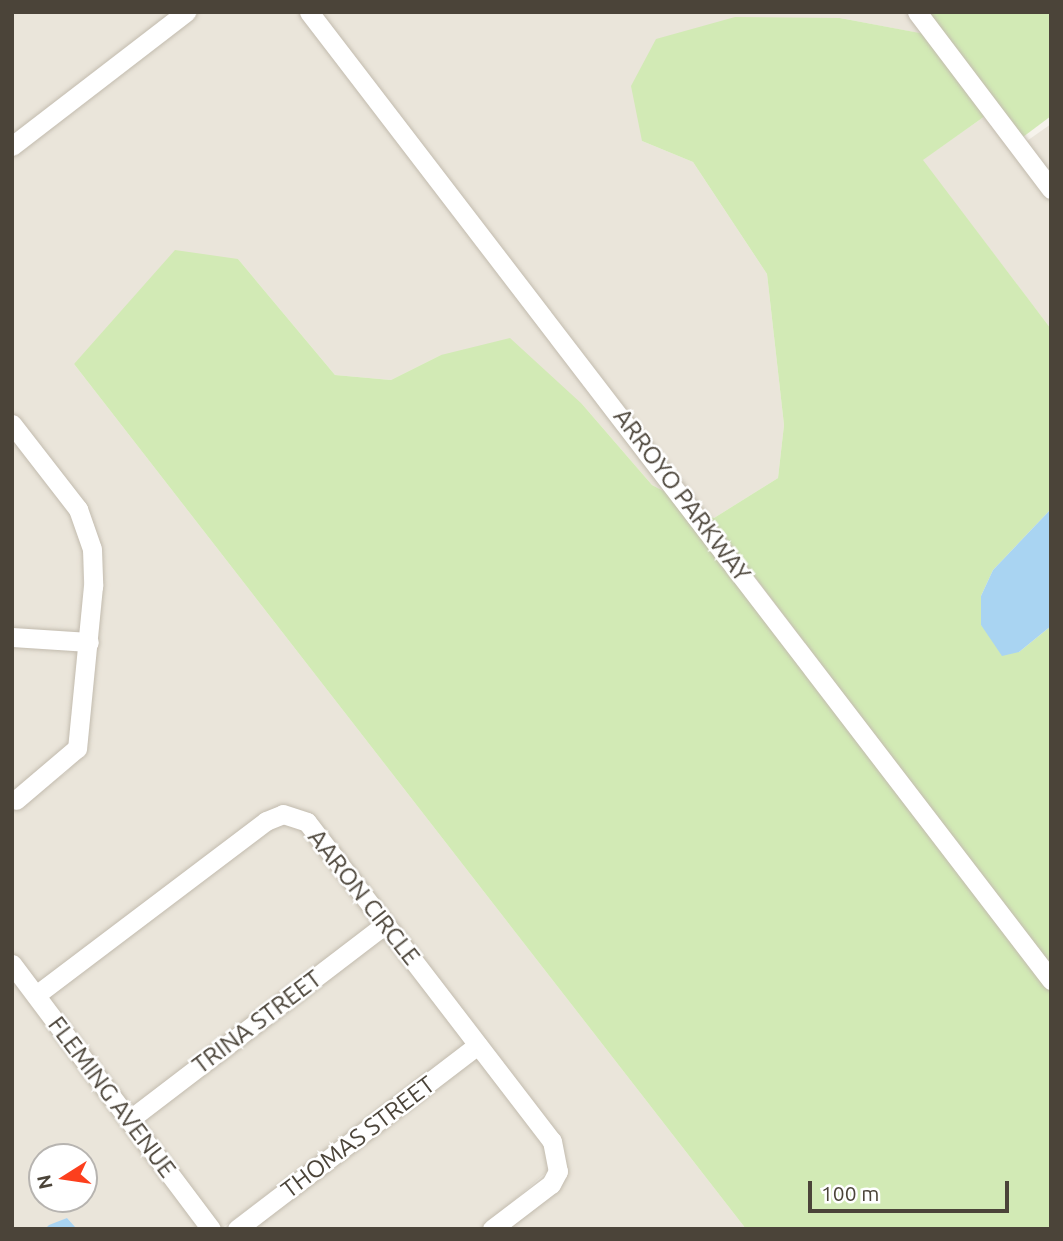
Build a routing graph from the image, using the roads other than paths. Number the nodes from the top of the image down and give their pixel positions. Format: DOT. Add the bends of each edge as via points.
graph roads {
  1 [pos="186,12"];
  2 [pos="309,12"];
  3 [pos="917,12"];
  4 [pos="12,146"];
  5 [pos="1051,189"];
  6 [pos="12,424"];
  7 [pos="12,637"];
  8 [pos="89,642"];
  9 [pos="16,800"];
  10 [pos="385,924"];
  11 [pos="12,964"];
  12 [pos="1051,980"];
  13 [pos="36,995"];
  14 [pos="478,1045"];
  15 [pos="129,1120"];
  16 [pos="211,1229"];
  17 [pos="237,1229"];
  18 [pos="492,1229"];
  1 -- 4 [label="street"];
  2 -- 12 [label="street, ARROYO PARKWAY"];
  3 -- 5 [label="street"];
  6 -- 8 [label="street" via="78,509 92,549"];
  7 -- 8 [label="street"];
  8 -- 9 [label="street" via="77,748"];
  10 -- 13 [label="street, AARON CIRCLE" via="307,822 283,814"];
  10 -- 14 [label="street, AARON CIRCLE"];
  10 -- 15 [label="street, TRINA STREET"];
  11 -- 13 [label="street, FLEMING AVENUE"];
  13 -- 15 [label="street, FLEMING AVENUE"];
  14 -- 17 [label="street, THOMAS STREET"];
  14 -- 18 [label="street, AARON CIRCLE" via="552,1141 557,1157 551,1184"];
  15 -- 16 [label="street, FLEMING AVENUE"];
}
